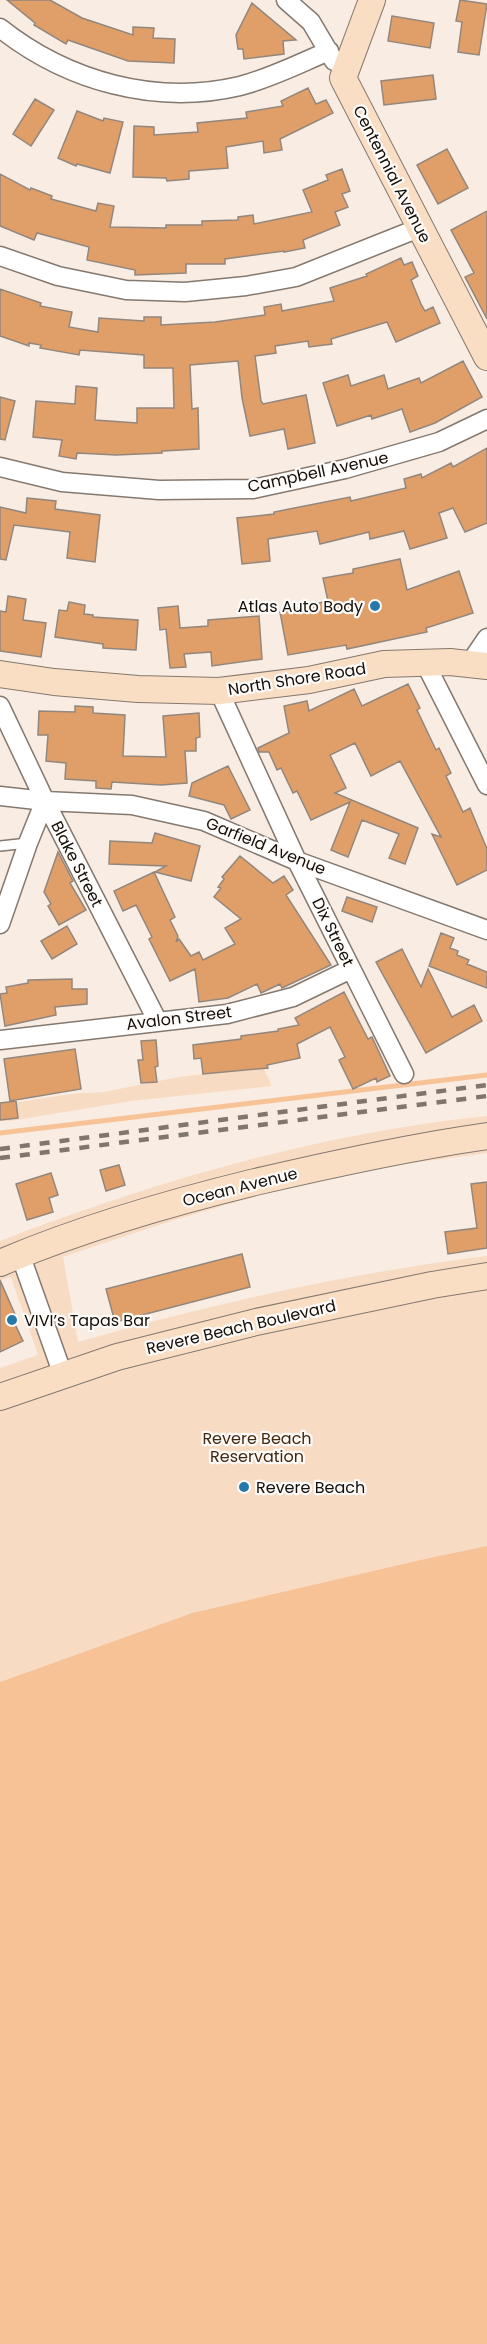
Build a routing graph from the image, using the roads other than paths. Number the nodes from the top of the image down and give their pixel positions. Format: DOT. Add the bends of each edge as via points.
graph roads {
  1 [pos="286,0"];
  2 [pos="372,0"];
  3 [pos="0,28"];
  4 [pos="329,51"];
  5 [pos="343,78"];
  6 [pos="419,228"];
  7 [pos="0,256"];
  8 [pos="487,357"];
  9 [pos="487,419"];
  10 [pos="0,467"];
  11 [pos="487,639"];
  12 [pos="424,661"];
  13 [pos="478,665"];
  14 [pos="0,674"];
  15 [pos="219,691"];
  16 [pos="0,706"];
  17 [pos="487,785"];
  18 [pos="0,796"];
  19 [pos="45,801"];
  20 [pos="28,843"];
  21 [pos="0,846"];
  22 [pos="297,861"];
  23 [pos="0,924"];
  24 [pos="487,930"];
  25 [pos="351,969"];
  26 [pos="157,1020"];
  27 [pos="0,1040"];
  28 [pos="404,1074"];
  29 [pos="487,1136"];
  30 [pos="10,1258"];
  31 [pos="487,1276"];
  32 [pos="63,1375"];
  33 [pos="0,1397"];
  1 -- 4 [label="street, Centennial Avenue" via="311,22"];
  2 -- 5 [label="main road"];
  3 -- 4 [label="street" via="54,63 89,77 128,89 168,94 241,85"];
  4 -- 5 [label="street, Centennial Avenue"];
  5 -- 6 [label="main road, Centennial Avenue"];
  6 -- 7 [label="street" via="296,277 185,292 126,290 58,276"];
  6 -- 8 [label="main road, Centennial Avenue"];
  9 -- 10 [label="street, Campbell Avenue" via="440,442 345,469 253,489 159,490 62,482"];
  11 -- 13 [label="street"];
  12 -- 13 [label="main road, North Shore Road"];
  12 -- 15 [label="main road, North Shore Road"];
  12 -- 17 [label="street"];
  14 -- 15 [label="main road, North Shore Road" via="138,689"];
  15 -- 22 [label="street, Dix Street"];
  16 -- 19 [label="street, Blake Street"];
  18 -- 19 [label="street, Garfield Avenue"];
  19 -- 20 [label="street"];
  19 -- 22 [label="street, Garfield Avenue" via="132,806 204,820"];
  19 -- 26 [label="street, Blake Street"];
  20 -- 21 [label="lane"];
  20 -- 23 [label="street"];
  22 -- 24 [label="street, Garfield Avenue"];
  22 -- 25 [label="street, Dix Street"];
  25 -- 26 [label="street, Avalon Street" via="293,997 227,1014"];
  25 -- 28 [label="street, Dix Street"];
  26 -- 27 [label="street, Avalon Street"];
  29 -- 30 [label="main road, Ocean Avenue" via="339,1162 226,1190 127,1217"];
  30 -- 32 [label="street"];
  31 -- 32 [label="main road, Revere Beach Boulevard" via="256,1322 117,1357"];
  32 -- 33 [label="main road, Revere Beach Boulevard"];
}
